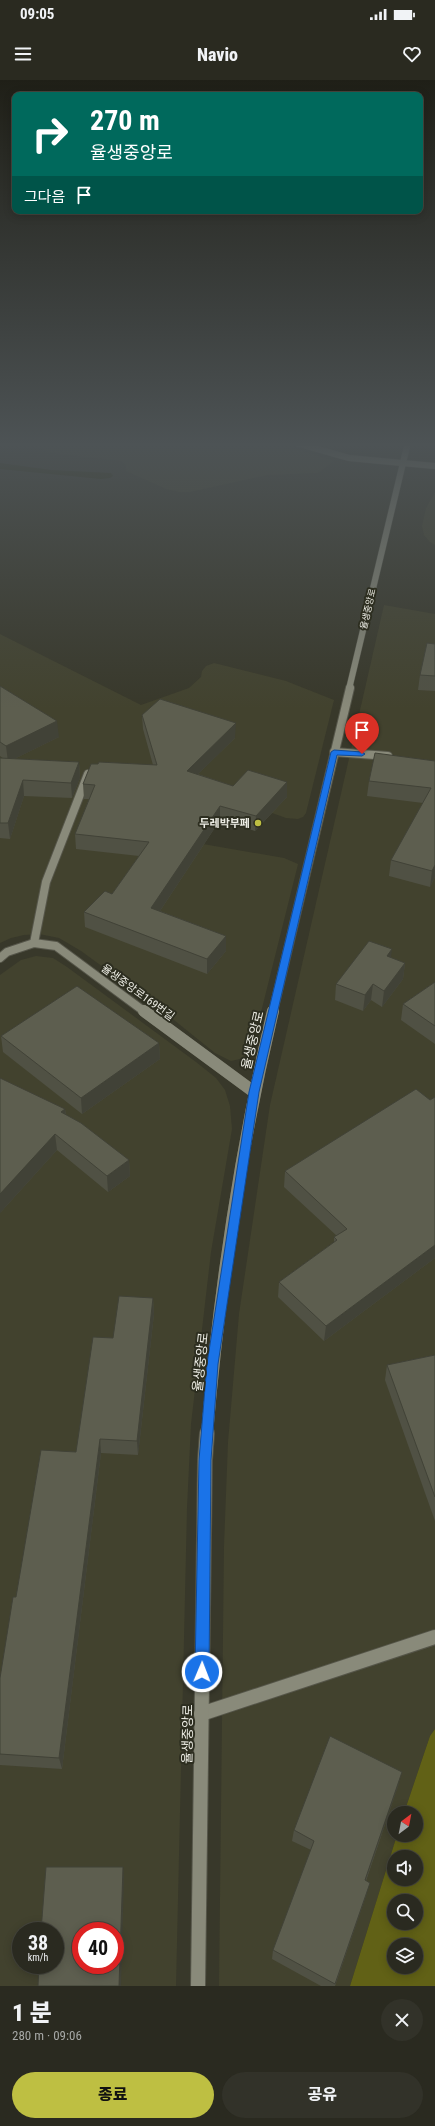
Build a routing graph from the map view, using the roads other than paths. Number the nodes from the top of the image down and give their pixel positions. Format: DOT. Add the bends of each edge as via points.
graph roads {
  1 [pos="386,531"];
  2 [pos="334,752"];
  3 [pos="394,757"];
  4 [pos="90,768"];
  5 [pos="34,943"];
  6 [pos="0,958"];
  7 [pos="254,1092"];
  8 [pos="435,1637"];
  9 [pos="201,1714"];
  10 [pos="198,1986"];
  1 -- 2 [label="street, 율생중앙로"];
  2 -- 3 [label="street"];
  2 -- 7 [label="street, 율생중앙로"];
  4 -- 5 [label="street" via="46,882"];
  5 -- 6 [label="street, 율생중앙로169번길" via="6,952"];
  5 -- 7 [label="street, 율생중앙로169번길" via="56,946"];
  7 -- 9 [label="street, 율생중앙로" via="223,1285 212,1372 205,1460"];
  8 -- 9 [label="street"];
  9 -- 10 [label="street, 율생중앙로"];
}
